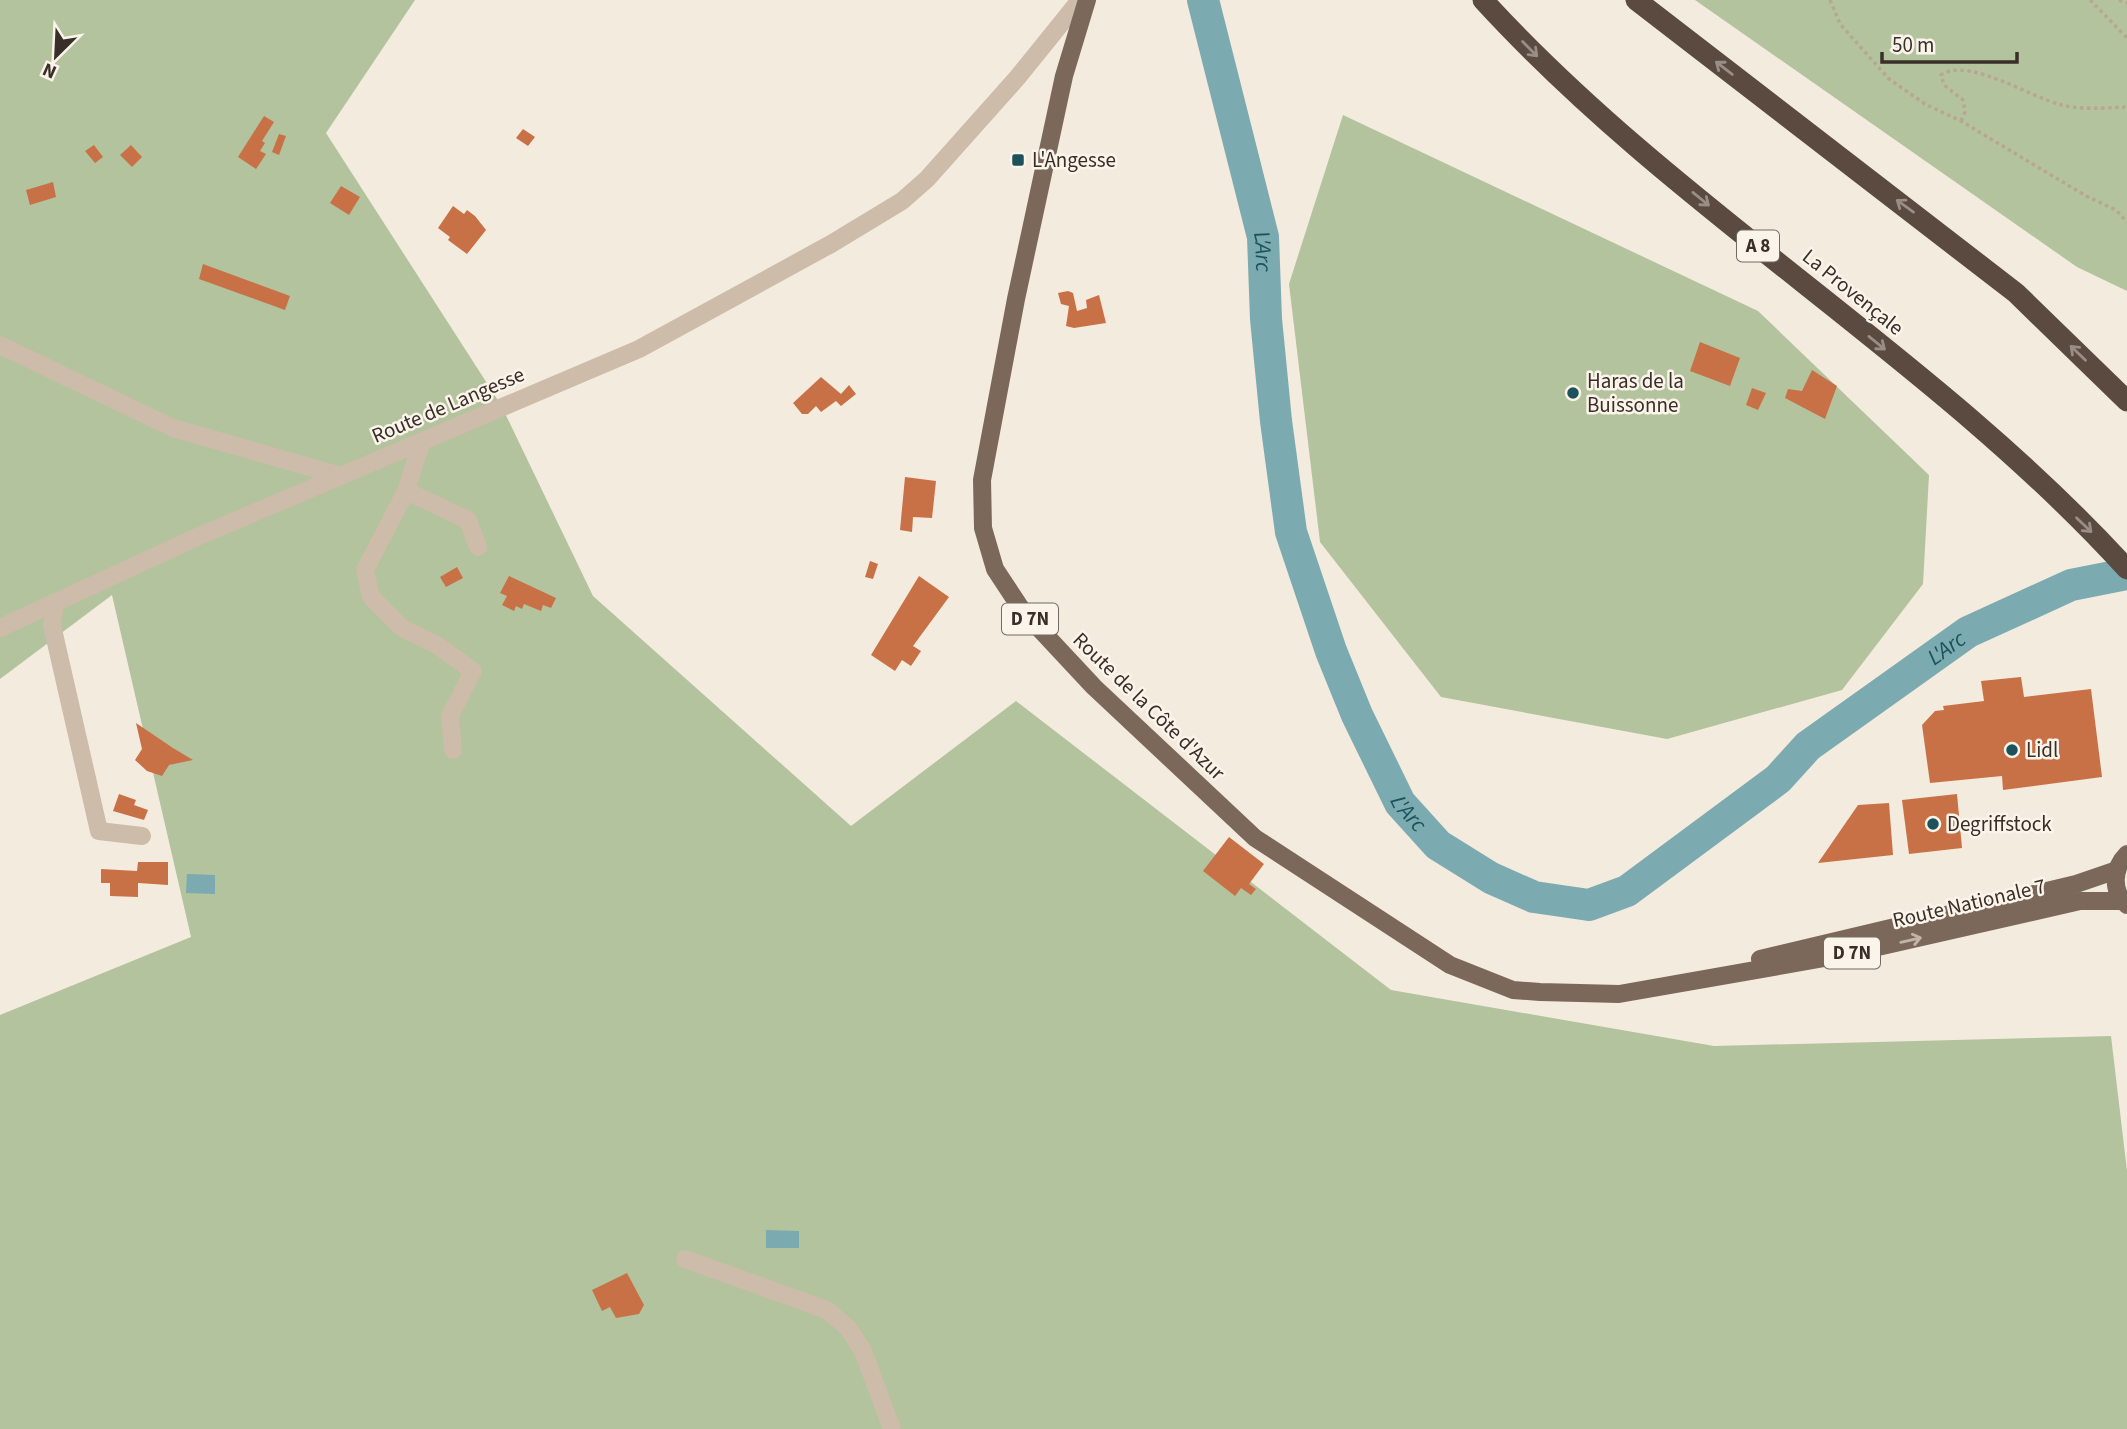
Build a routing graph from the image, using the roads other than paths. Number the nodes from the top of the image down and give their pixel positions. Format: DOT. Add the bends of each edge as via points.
graph roads {
  1 [pos="1080,0"];
  2 [pos="1087,0"];
  3 [pos="1483,0"];
  4 [pos="1636,0"];
  5 [pos="0,345"];
  6 [pos="2127,401"];
  7 [pos="422,441"];
  8 [pos="341,476"];
  9 [pos="406,491"];
  10 [pos="478,547"];
  11 [pos="2127,569"];
  12 [pos="55,602"];
  13 [pos="0,628"];
  14 [pos="453,750"];
  15 [pos="142,836"];
  16 [pos="2127,854"];
  17 [pos="2117,870"];
  18 [pos="2125,903"];
  19 [pos="1541,992"];
  20 [pos="1579,995"];
  21 [pos="685,1259"];
  22 [pos="892,1429"];
  1 -- 7 [label="street, Route de Langesse" via="1017,78 902,201 639,349"];
  2 -- 19 [label="main road, Route de la Côte d'Azur / D 7N" via="1037,195 982,480 983,527 995,569 1057,650 1255,838 1450,965 1513,990"];
  3 -- 11 [label="highway, La Provençale / A 8, one-way" via="1582,101 1919,376 2041,483"];
  6 -- 4 [label="highway, one-way" via="2017,293"];
  5 -- 8 [label="street" via="173,428"];
  7 -- 8 [label="street, Route de Langesse"];
  7 -- 9 [label="street"];
  8 -- 12 [label="street, Route de Langesse"];
  9 -- 10 [label="street" via="468,520"];
  9 -- 14 [label="street" via="365,570 371,597 402,628 437,645 473,671 450,716"];
  12 -- 13 [label="street, Route de Langesse"];
  12 -- 15 [label="street" via="52,625 99,831"];
  16 -- 17 [label="main road"];
  17 -- 18 [label="main road" via="2117,891"];
  17 -- 20 [label="main road, Route Nationale 7 / D 7N" via="2076,884 1791,951"];
  20 -- 18 [label="main road, Route Nationale 7 / D 7N, one-way" via="1619,994 1847,954 2080,901"];
  19 -- 20 [label="main road, Route Nationale 7 / D 7N"];
  21 -- 22 [label="street" via="827,1310 848,1328 863,1351"];
}
